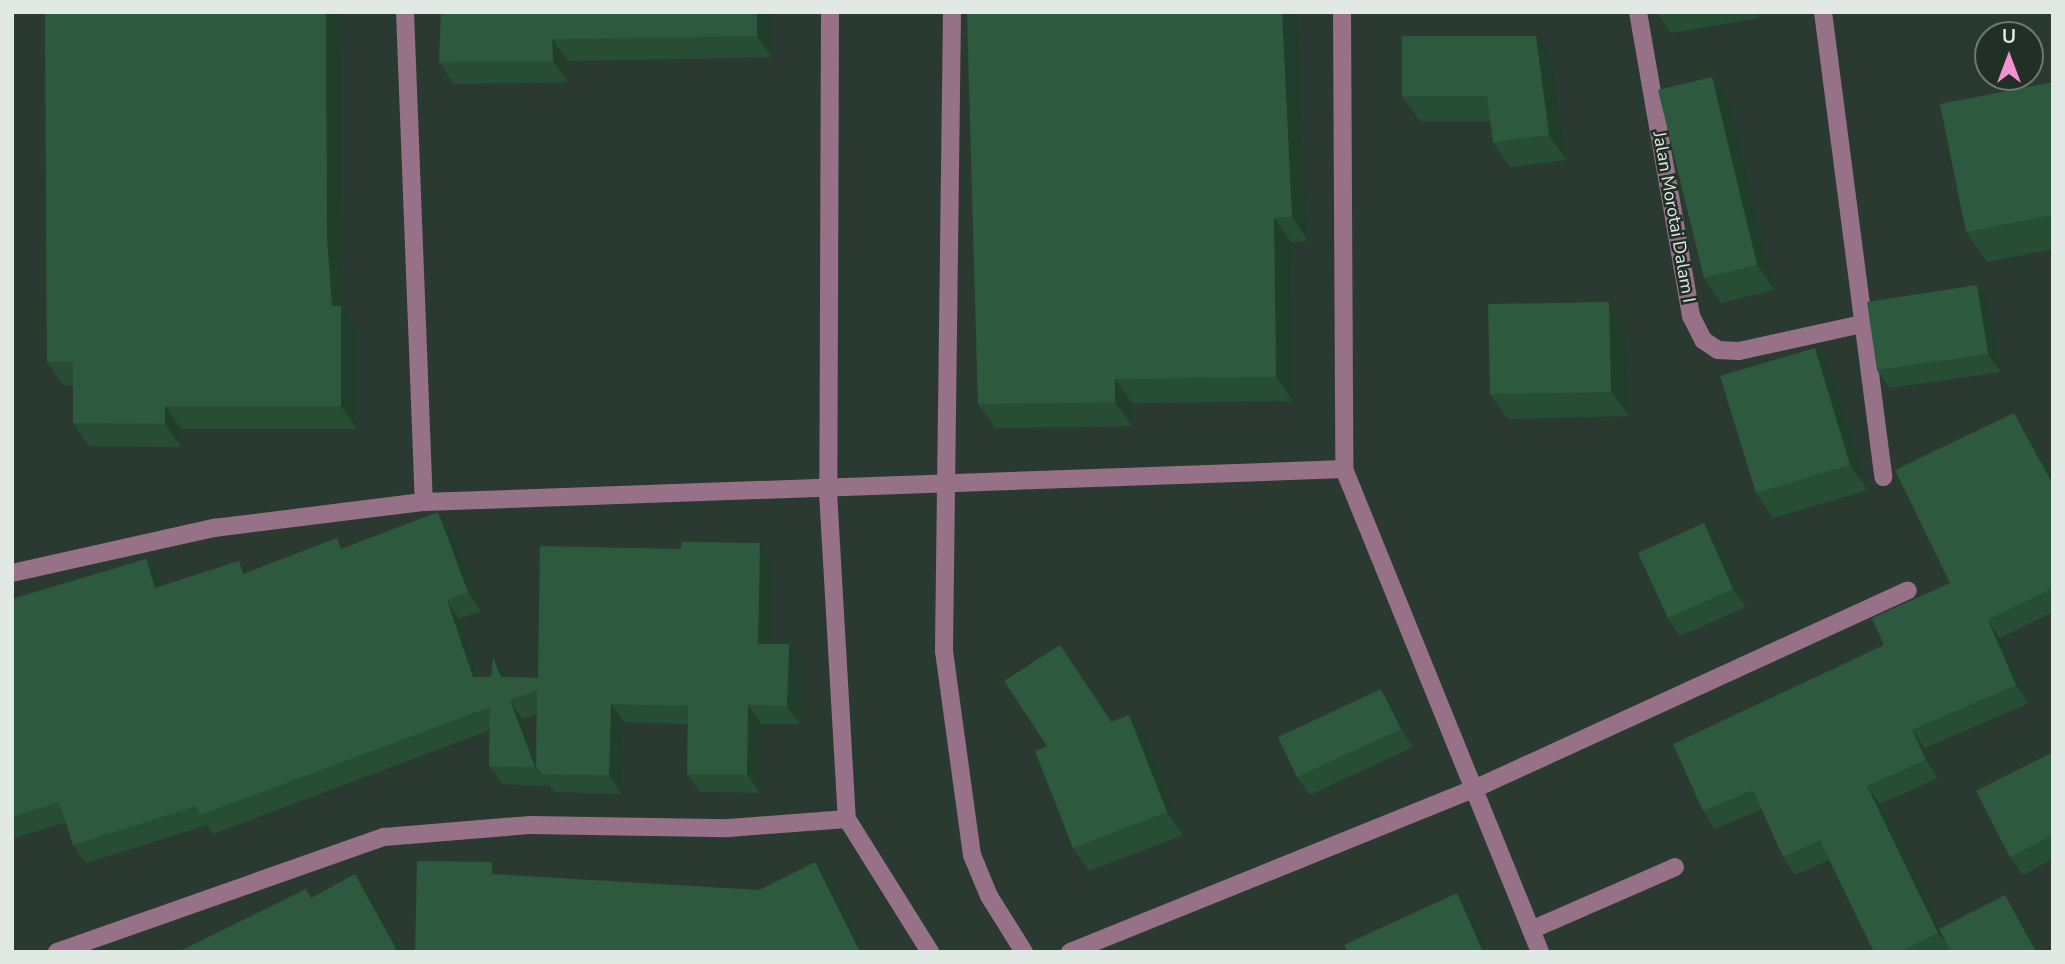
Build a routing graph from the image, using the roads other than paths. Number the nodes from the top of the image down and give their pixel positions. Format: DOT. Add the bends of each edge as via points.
graph roads {
  1 [pos="405,12"];
  2 [pos="830,12"];
  3 [pos="952,12"];
  4 [pos="1342,12"];
  5 [pos="1638,12"];
  6 [pos="1823,12"];
  7 [pos="1862,324"];
  8 [pos="1344,469"];
  9 [pos="1883,477"];
  10 [pos="950,480"];
  11 [pos="828,492"];
  12 [pos="424,502"];
  13 [pos="12,573"];
  14 [pos="1909,590"];
  15 [pos="1474,789"];
  16 [pos="847,819"];
  17 [pos="1675,867"];
  18 [pos="1531,930"];
  19 [pos="57,952"];
  20 [pos="930,952"];
  21 [pos="1024,952"];
  22 [pos="1070,952"];
  23 [pos="1540,952"];
  1 -- 12 [label="street"];
  2 -- 11 [label="street"];
  3 -- 10 [label="street"];
  4 -- 8 [label="street"];
  5 -- 7 [label="street, Jalan Morotai Dalam I" via="1691,316 1703,340 1718,350 1739,351"];
  6 -- 7 [label="street"];
  7 -- 9 [label="street"];
  8 -- 10 [label="street"];
  8 -- 15 [label="street"];
  10 -- 11 [label="street"];
  10 -- 21 [label="street" via="944,651 972,855 989,896"];
  11 -- 12 [label="street"];
  11 -- 16 [label="street"];
  12 -- 13 [label="street" via="214,528"];
  14 -- 15 [label="street"];
  15 -- 18 [label="street"];
  15 -- 22 [label="street"];
  16 -- 19 [label="street" via="729,828 529,825 383,837"];
  16 -- 20 [label="street"];
  17 -- 18 [label="street"];
  18 -- 23 [label="street"];
}
